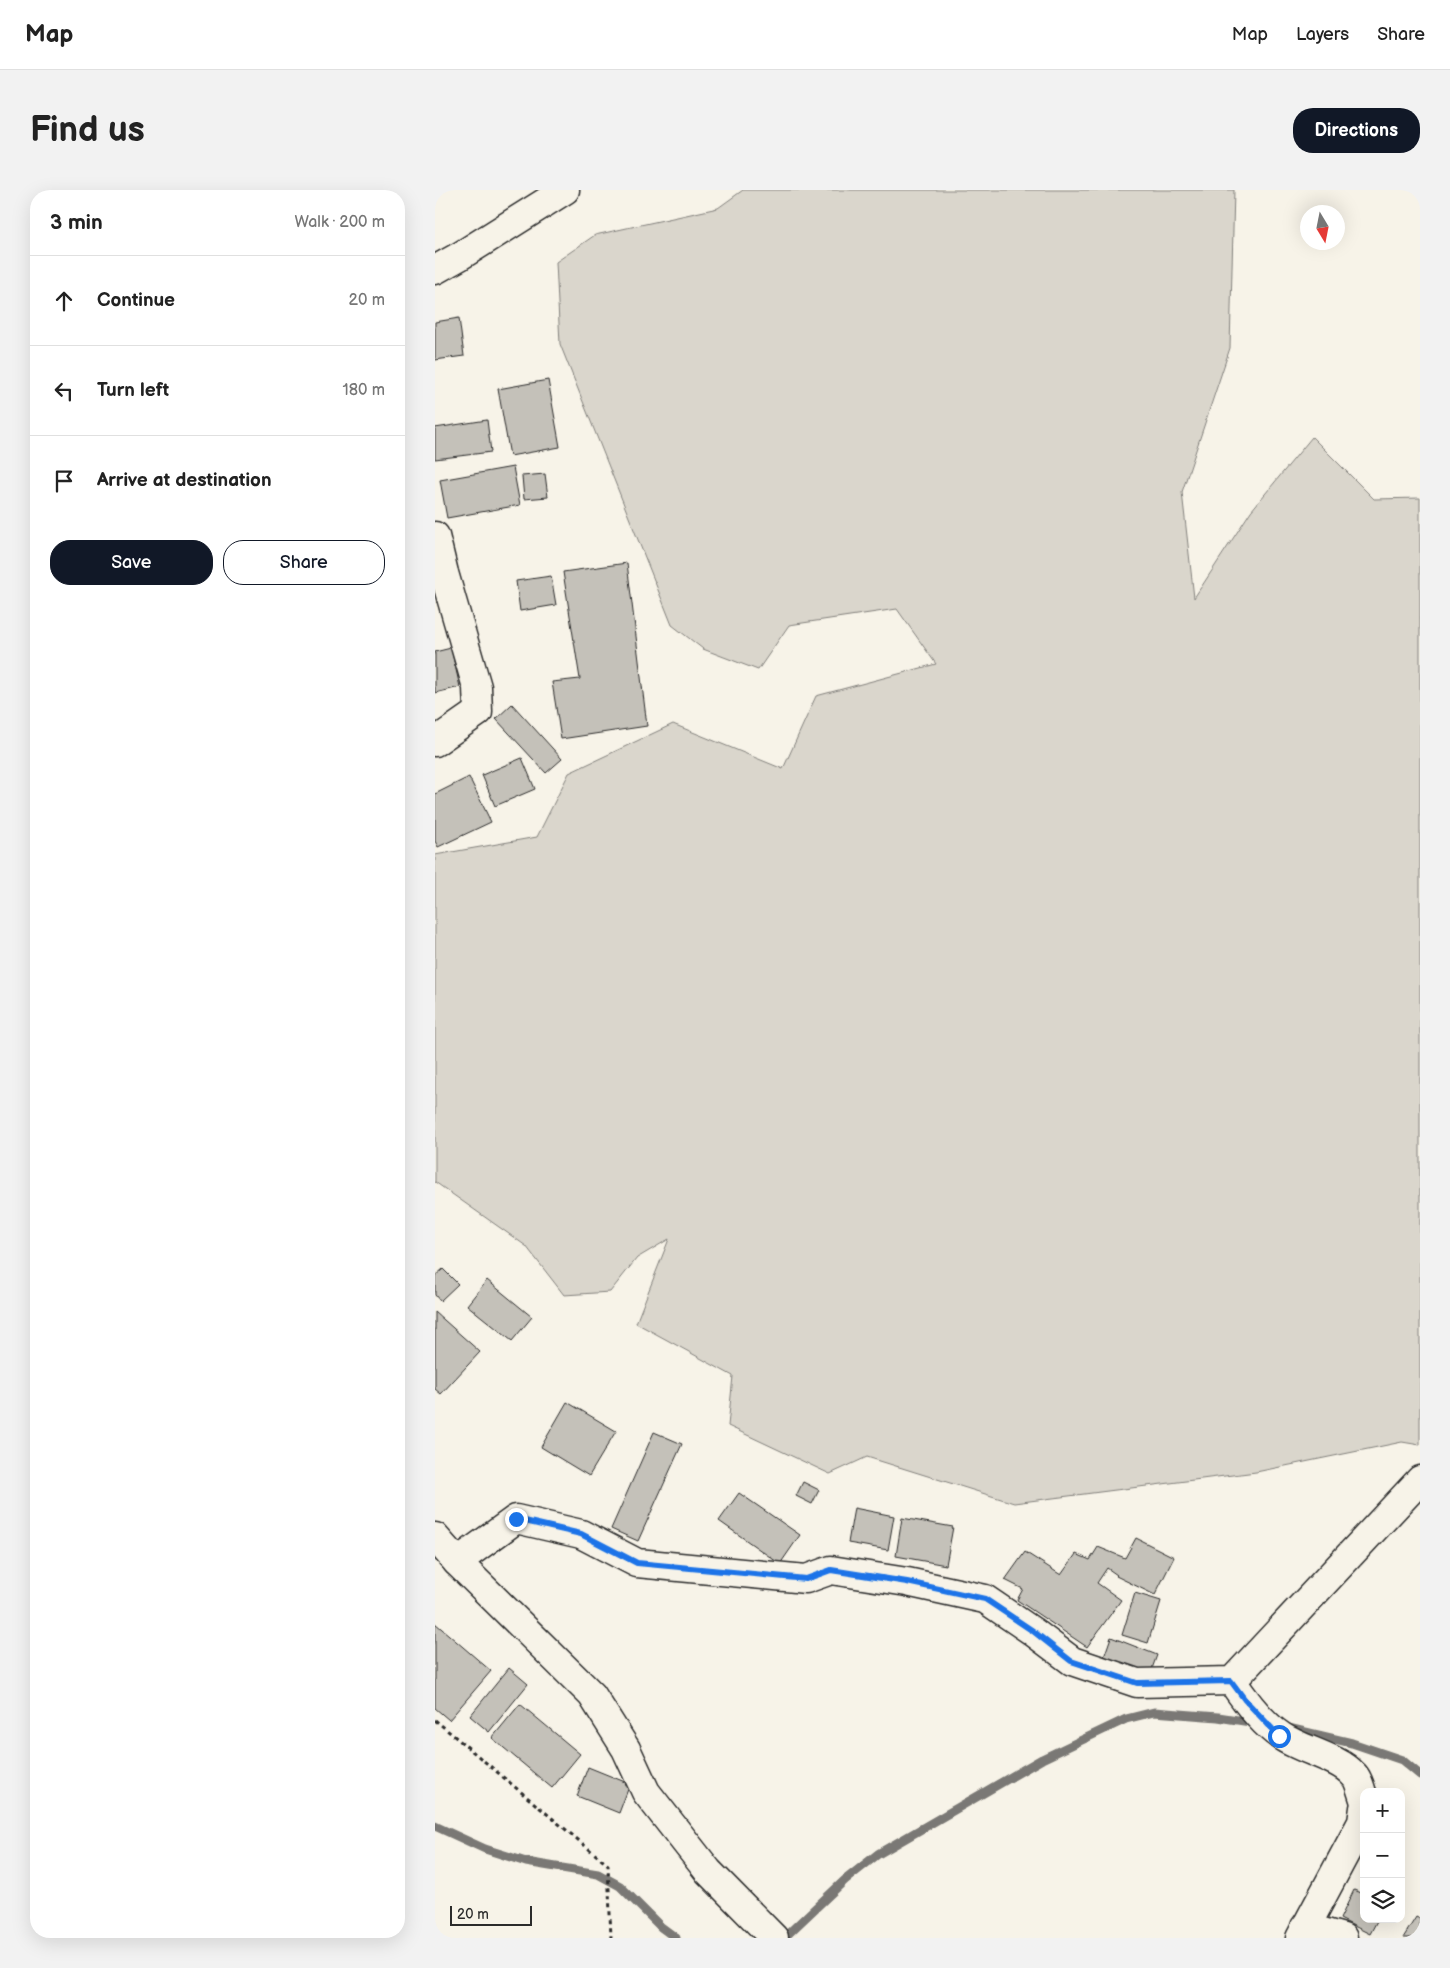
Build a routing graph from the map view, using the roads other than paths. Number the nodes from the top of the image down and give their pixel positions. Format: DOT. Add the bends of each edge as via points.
graph roads {
  1 [pos="565,190"];
  2 [pos="435,270"];
  3 [pos="435,536"];
  4 [pos="435,742"];
  5 [pos="1420,1480"];
  6 [pos="435,1537"];
  7 [pos="457,1562"];
  8 [pos="1231,1681"];
  9 [pos="1360,1789"];
  10 [pos="1360,1826"];
  11 [pos="1302,1932"];
  12 [pos="772,1936"];
  13 [pos="1343,1938"];
  1 -- 2 [label="street"];
  3 -- 4 [label="street" via="477,688 478,712"];
  5 -- 8 [label="street"];
  6 -- 7 [label="street"];
  7 -- 8 [label="street" via="516,1519 581,1534 637,1563 806,1579 831,1570 985,1599 1071,1661 1137,1683"];
  7 -- 12 [label="street" via="592,1695 626,1749 646,1792 708,1871"];
  8 -- 9 [label="street" via="1279,1736 1336,1762 1354,1774"];
  10 -- 11 [label="street"];
  11 -- 13 [label="street"];
}
